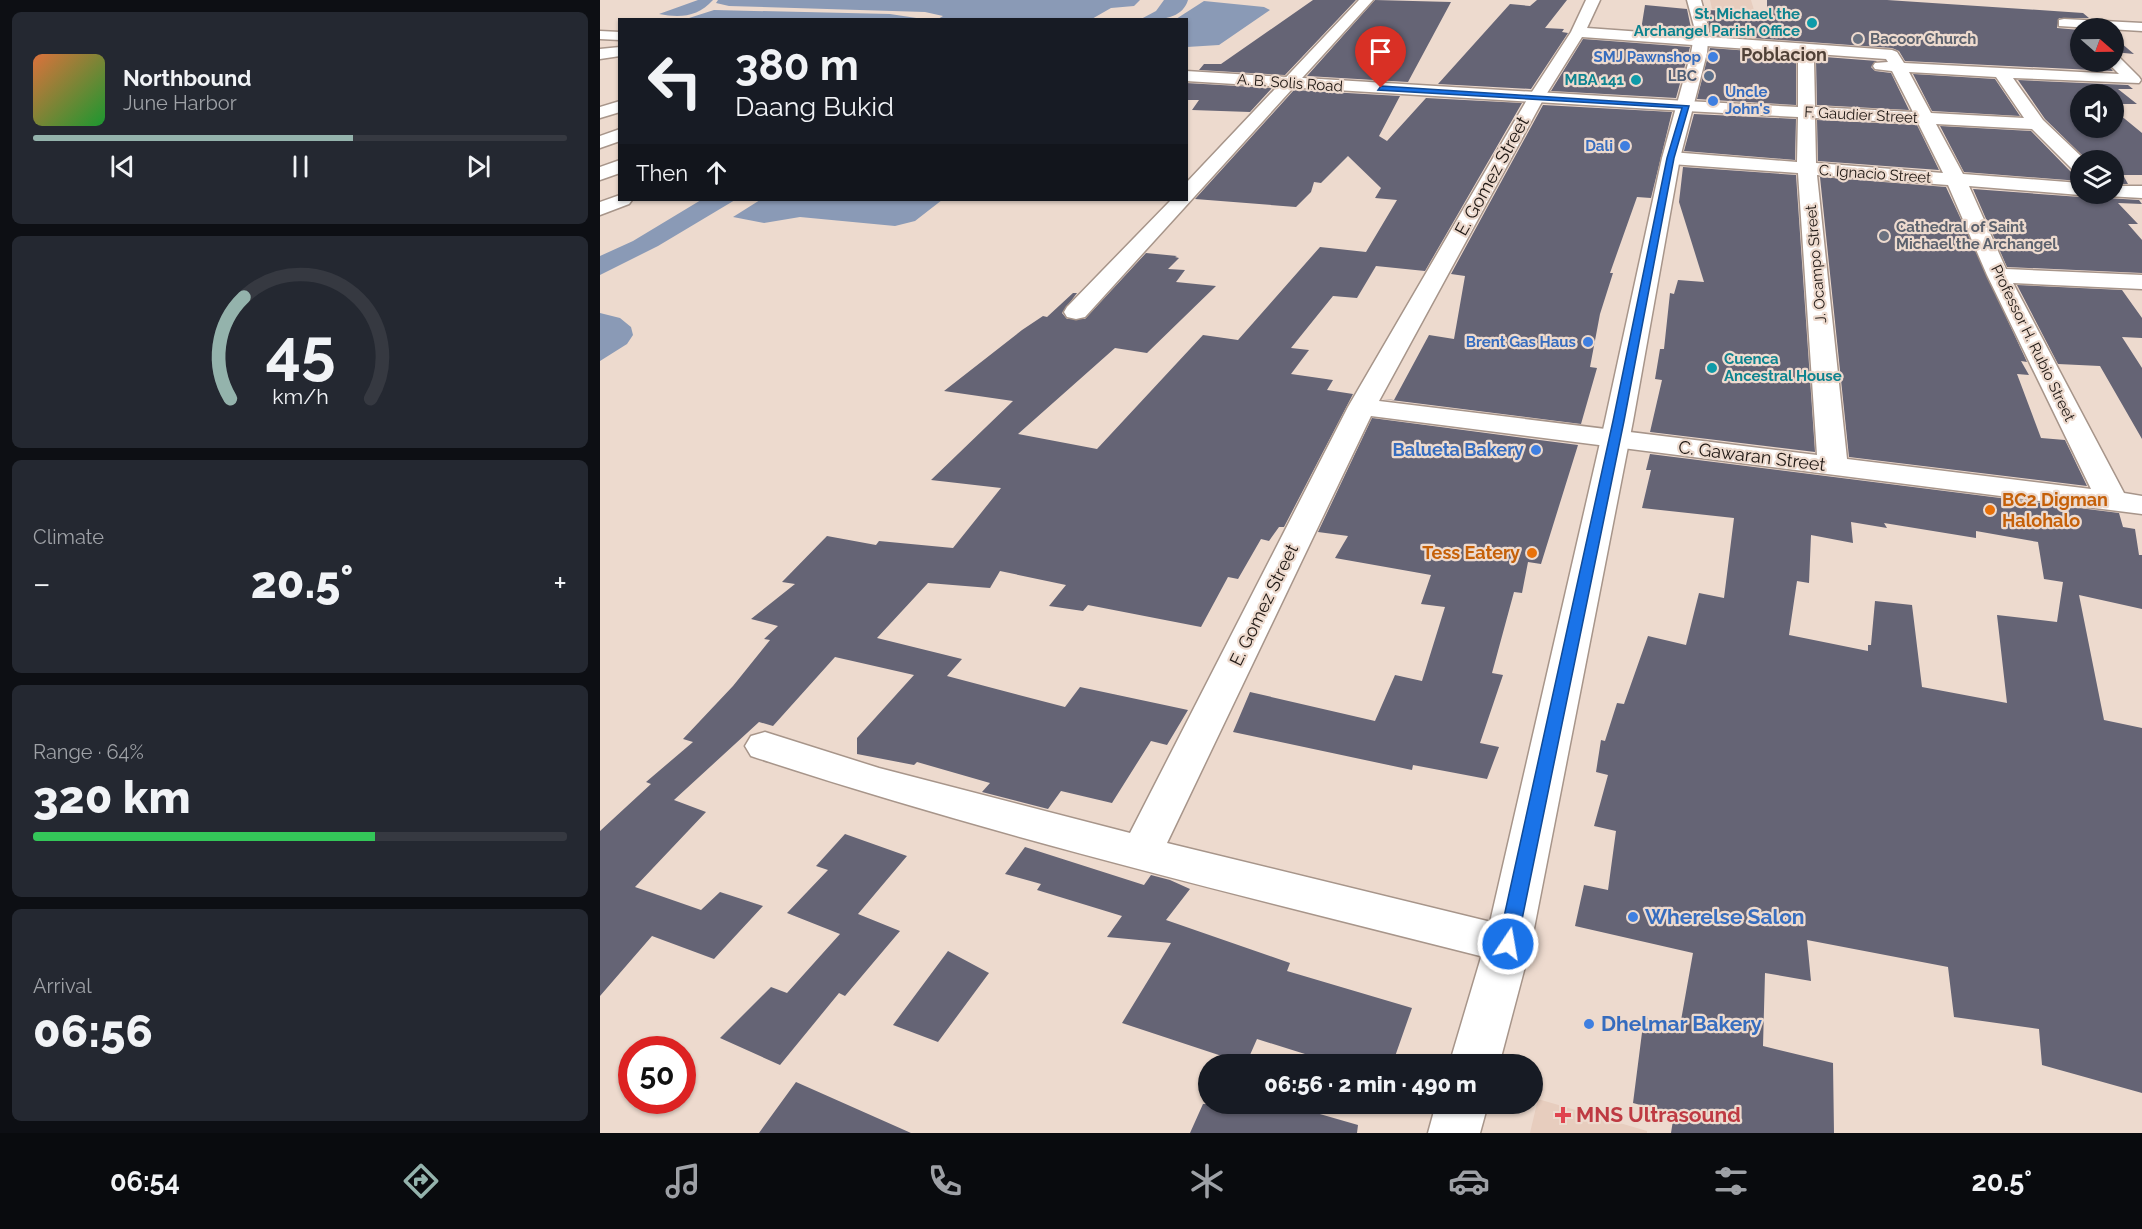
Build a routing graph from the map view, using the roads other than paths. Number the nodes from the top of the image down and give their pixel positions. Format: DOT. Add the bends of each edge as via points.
graph roads {
  1 [pos="1366,0"];
  2 [pos="1593,0"];
  3 [pos="1694,0"];
  4 [pos="2124,26"];
  5 [pos="2142,27"];
  6 [pos="1578,32"];
  7 [pos="600,35"];
  8 [pos="618,36"];
  9 [pos="1701,45"];
  10 [pos="2124,54"];
  11 [pos="2133,54"];
  12 [pos="1806,60"];
  13 [pos="1895,61"];
  14 [pos="2124,71"];
  15 [pos="2001,74"];
  16 [pos="1188,76"];
  17 [pos="1292,83"];
  18 [pos="616,97"];
  19 [pos="1536,98"];
  20 [pos="1686,106"];
  21 [pos="1809,112"];
  22 [pos="600,113"];
  23 [pos="1923,118"];
  24 [pos="2037,123"];
  25 [pos="618,135"];
  26 [pos="600,142"];
  27 [pos="2070,156"];
  28 [pos="1671,158"];
  29 [pos="618,167"];
  30 [pos="1807,169"];
  31 [pos="600,174"];
  32 [pos="1956,180"];
  33 [pos="2070,188"];
  34 [pos="2124,192"];
  35 [pos="2142,192"];
  36 [pos="1188,193"];
  37 [pos="620,201"];
  38 [pos="1181,201"];
  39 [pos="600,209"];
  40 [pos="1998,275"];
  41 [pos="2142,282"];
  42 [pos="1076,312"];
  43 [pos="1362,407"];
  44 [pos="1615,439"];
  45 [pos="1833,467"];
  46 [pos="2113,502"];
  47 [pos="2142,505"];
  48 [pos="765,746"];
  49 [pos="1141,853"];
  50 [pos="1508,944"];
  51 [pos="1476,1054"];
  52 [pos="1459,1114"];
  53 [pos="1454,1133"];
  1 -- 17 [label="street"];
  2 -- 6 [label="street, E. Gomez Street"];
  3 -- 9 [label="street" via="1701,21"];
  4 -- 5 [label="street"];
  6 -- 9 [label="street"];
  6 -- 19 [label="street, E. Gomez Street"];
  7 -- 8 [label="street"];
  9 -- 12 [label="street"];
  9 -- 13 [label="street"];
  9 -- 20 [label="street"];
  10 -- 11 [label="street"];
  12 -- 13 [label="street"];
  12 -- 21 [label="street, J. Ocampo Street"];
  13 -- 15 [label="street"];
  13 -- 23 [label="street, Professor H. Rubio Street"];
  14 -- 15 [label="street" via="2133,80"];
  15 -- 24 [label="street"];
  16 -- 17 [label="street, A. B. Solis Road"];
  17 -- 19 [label="street, A. B. Solis Road"];
  17 -- 36 [label="street"];
  18 -- 22 [label="street"];
  19 -- 20 [label="street, A. B. Solis Road"];
  19 -- 43 [label="street, E. Gomez Street"];
  20 -- 21 [label="street, F. Gaudier Street"];
  20 -- 28 [label="street"];
  21 -- 23 [label="street, F. Gaudier Street"];
  21 -- 30 [label="street, J. Ocampo Street"];
  23 -- 24 [label="street, F. Gaudier Street"];
  23 -- 32 [label="street, Professor H. Rubio Street"];
  24 -- 27 [label="street"];
  25 -- 26 [label="street"];
  28 -- 30 [label="street, C. Ignacio Street"];
  28 -- 44 [label="street"];
  29 -- 31 [label="street"];
  30 -- 32 [label="street, C. Ignacio Street"];
  30 -- 45 [label="street, J. Ocampo Street"];
  32 -- 33 [label="street, C. Ignacio Street"];
  32 -- 40 [label="street, Professor H. Rubio Street"];
  34 -- 35 [label="street"];
  37 -- 39 [label="street"];
  38 -- 42 [label="street"];
  40 -- 41 [label="street"];
  40 -- 46 [label="street, Professor H. Rubio Street"];
  43 -- 44 [label="street, C. Gawaran Street"];
  43 -- 49 [label="street, E. Gomez Street"];
  44 -- 45 [label="street, C. Gawaran Street"];
  44 -- 50 [label="street"];
  45 -- 46 [label="street, C. Gawaran Street"];
  46 -- 47 [label="street, C. Gawaran Street"];
  48 -- 49 [label="street" via="877,782"];
  49 -- 50 [label="street"];
  50 -- 51 [label="street"];
  52 -- 53 [label="street"];
}
